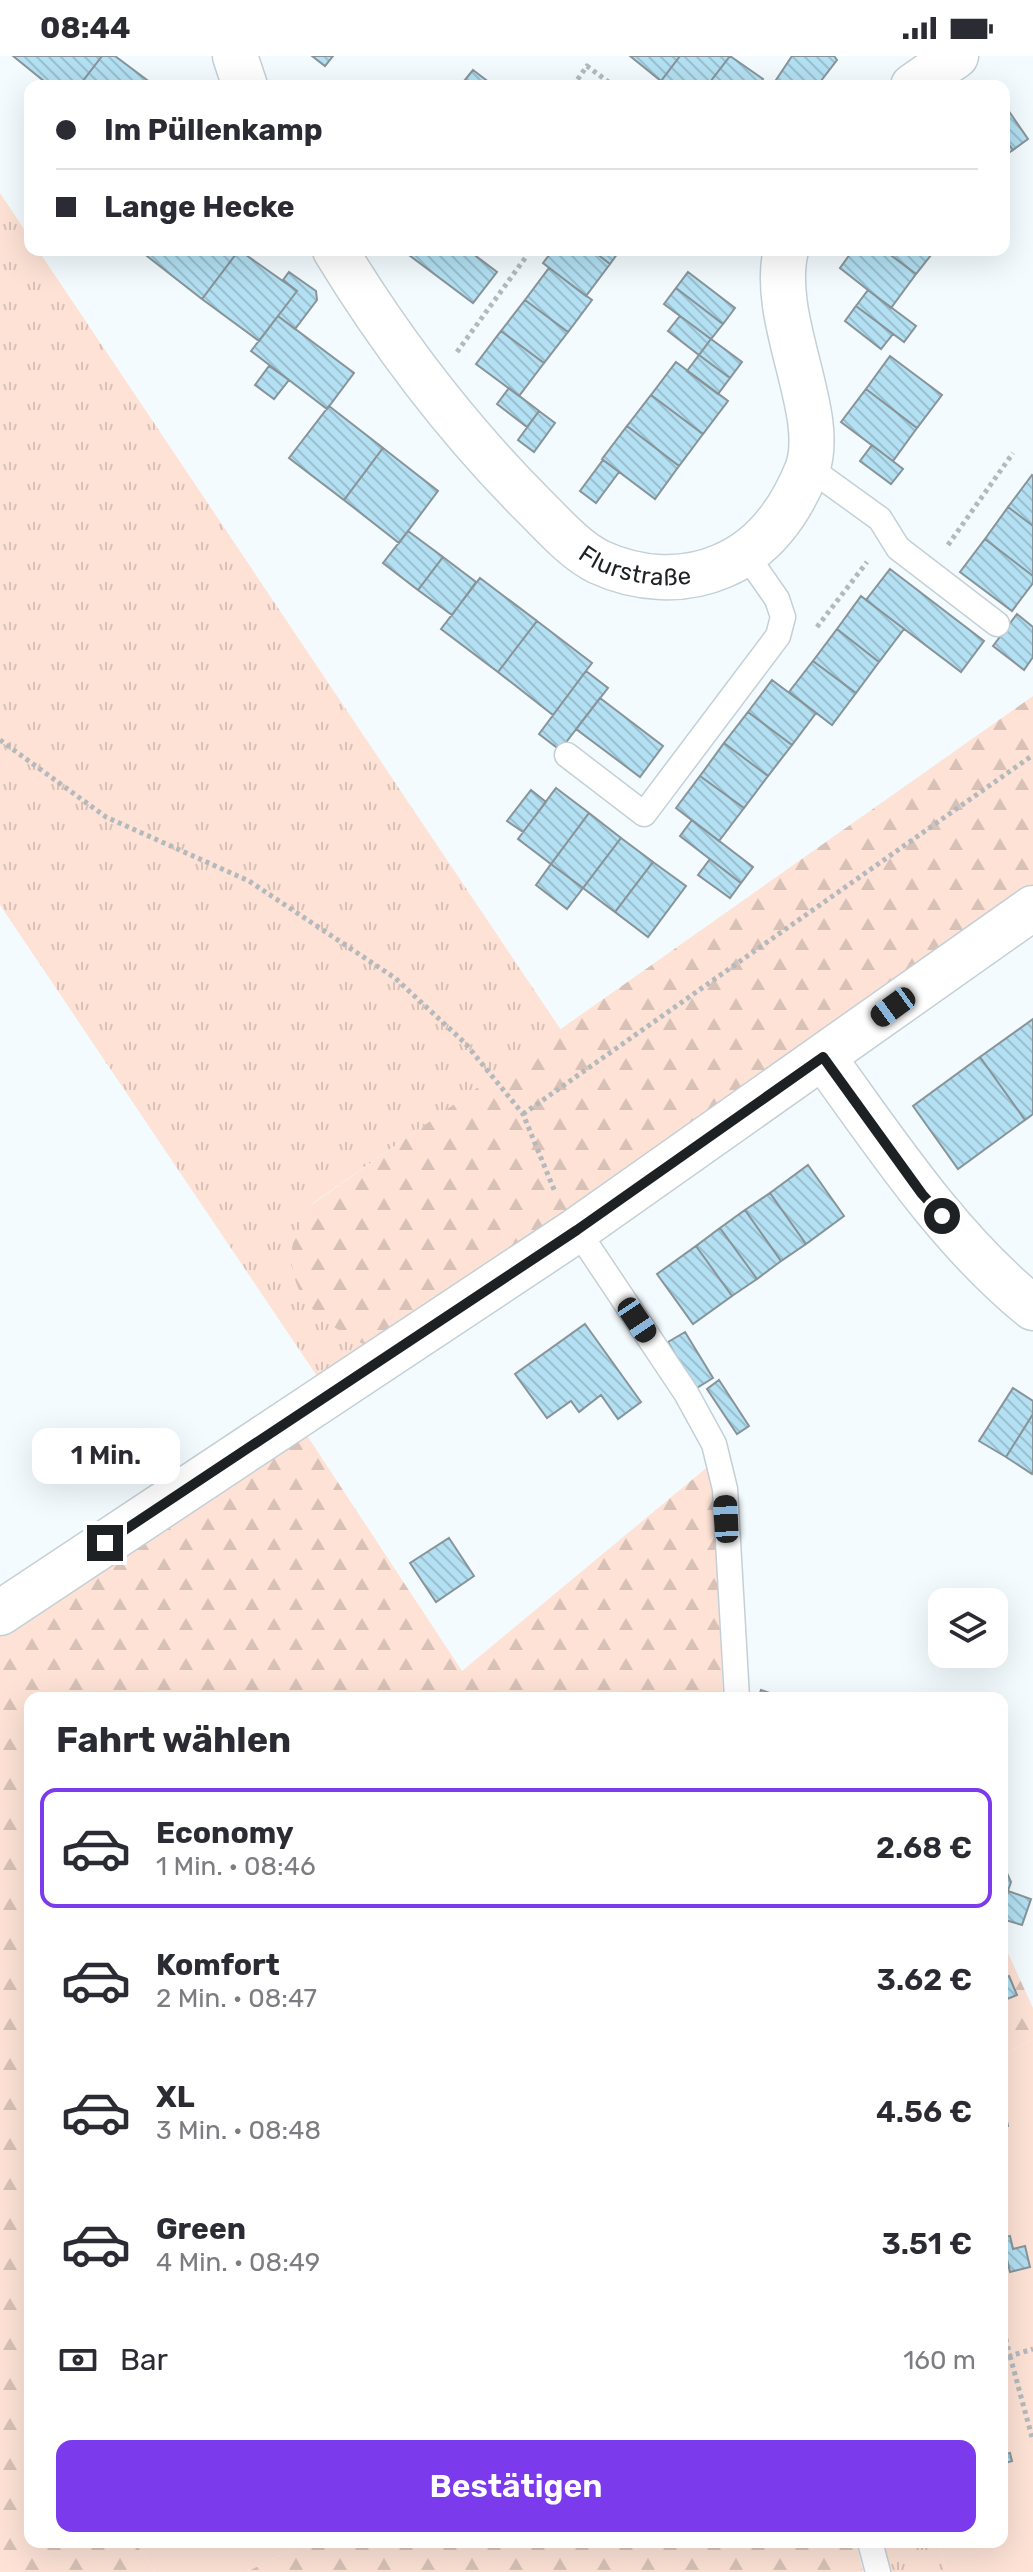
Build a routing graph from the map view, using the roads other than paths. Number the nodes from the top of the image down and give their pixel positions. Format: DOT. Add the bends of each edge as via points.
graph roads {
  1 [pos="235,56"];
  2 [pos="956,56"];
  3 [pos="243,80"];
  4 [pos="922,80"];
  5 [pos="339,256"];
  6 [pos="784,256"];
  7 [pos="808,467"];
  8 [pos="747,556"];
  9 [pos="997,624"];
  10 [pos="567,755"];
  11 [pos="1033,908"];
  12 [pos="823,1057"];
  13 [pos="577,1230"];
  14 [pos="1033,1308"];
  15 [pos="0,1613"];
  16 [pos="737,1692"];
  17 [pos="872,2548"];
  18 [pos="878,2572"];
  1 -- 3 [label="street"];
  2 -- 4 [label="street"];
  5 -- 8 [label="street, Flurstraße" via="431,388 506,478 562,534 598,561 646,577 698,576"];
  6 -- 7 [label="street, Flurstraße" via="784,306 810,426"];
  7 -- 8 [label="street, Flurstraße" via="784,516"];
  7 -- 9 [label="lane" via="880,519 898,548"];
  8 -- 10 [label="lane" via="777,599 783,617 778,636 644,814"];
  11 -- 12 [label="street"];
  12 -- 13 [label="street"];
  12 -- 14 [label="street" via="922,1194 1003,1284"];
  13 -- 15 [label="street"];
  13 -- 16 [label="lane" via="714,1444 725,1489"];
  17 -- 18 [label="lane"];
}
